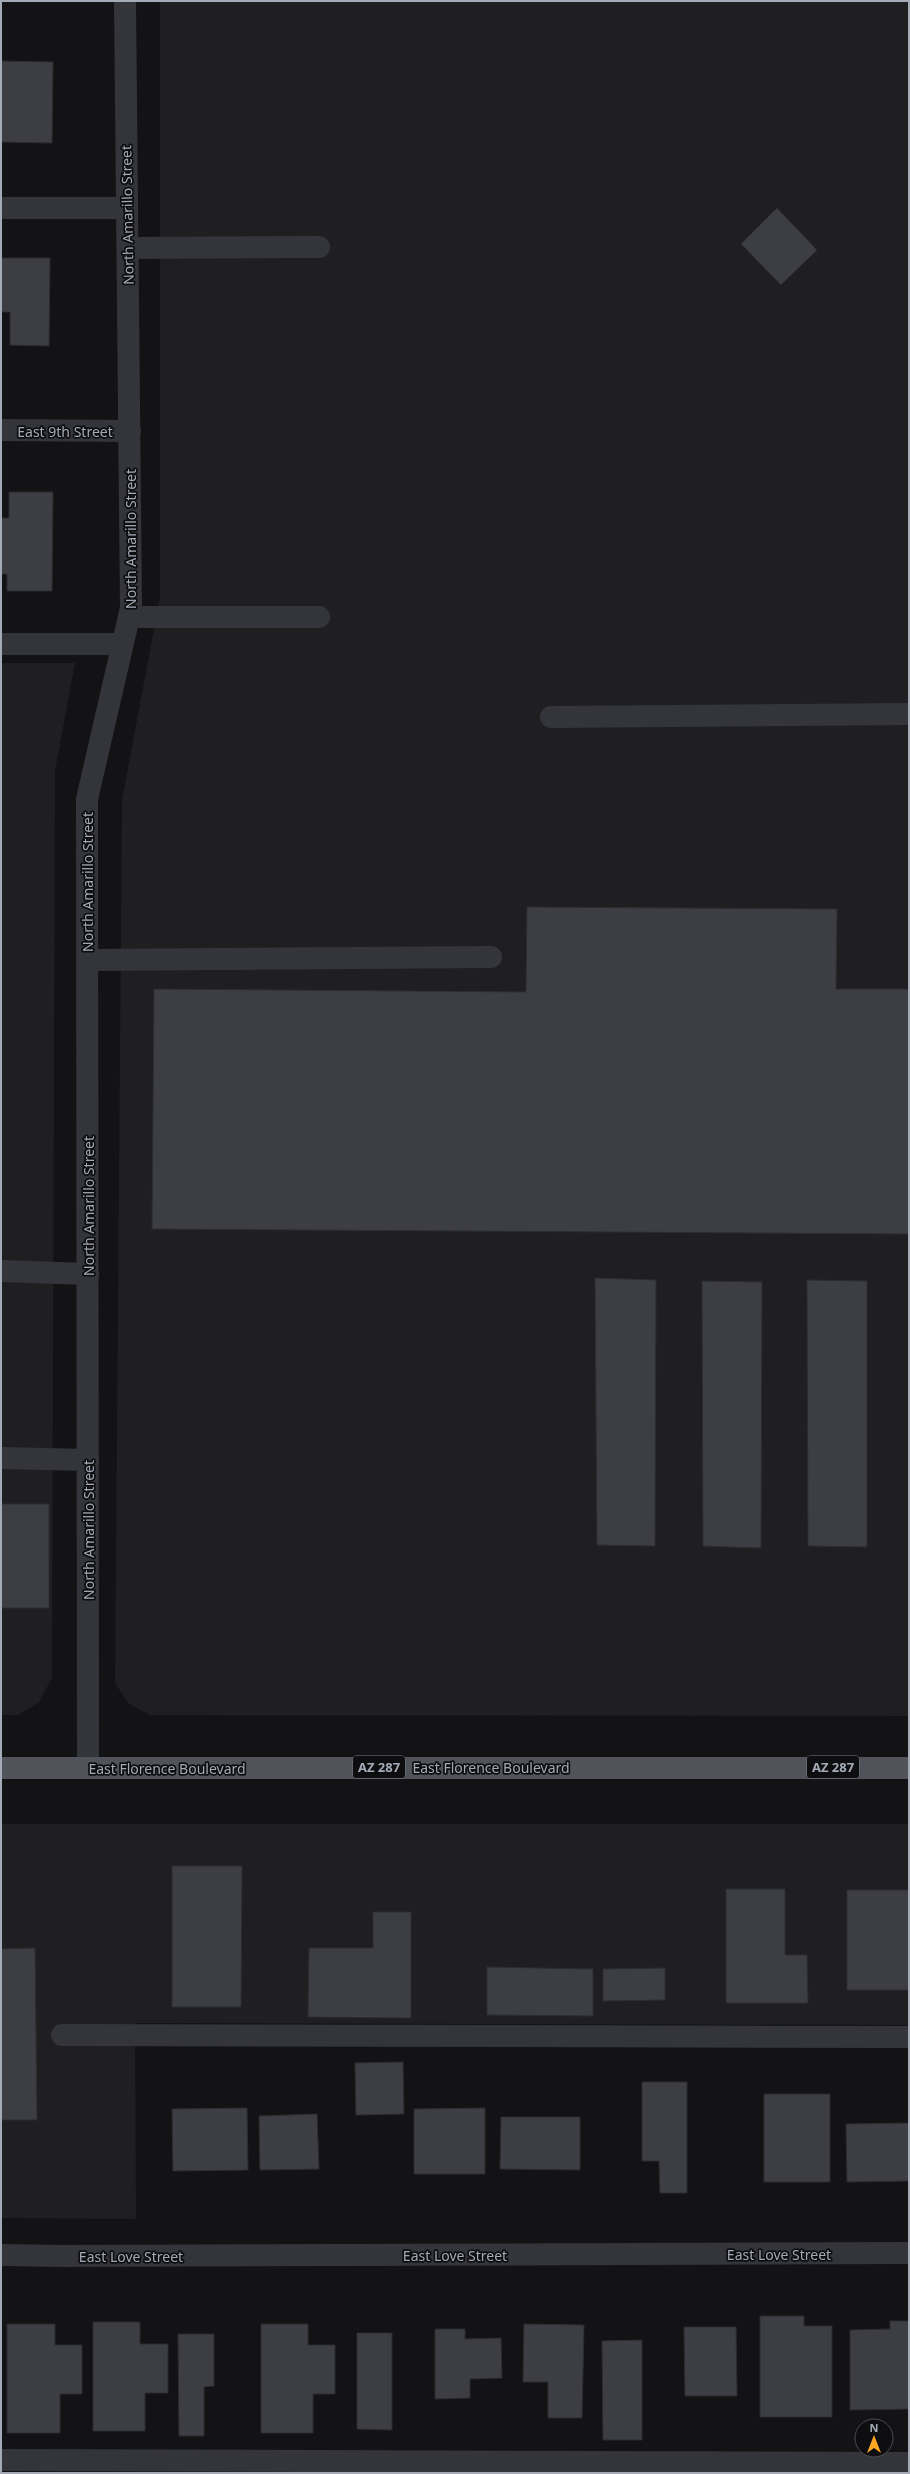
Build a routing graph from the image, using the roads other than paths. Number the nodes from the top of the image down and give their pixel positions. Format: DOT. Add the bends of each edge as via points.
graph roads {
  1 [pos="125,1"];
  2 [pos="1,208"];
  3 [pos="127,208"];
  4 [pos="319,247"];
  5 [pos="128,248"];
  6 [pos="1,430"];
  7 [pos="130,431"];
  8 [pos="129,617"];
  9 [pos="319,618"];
  10 [pos="1,644"];
  11 [pos="122,644"];
  12 [pos="909,714"];
  13 [pos="551,717"];
  14 [pos="491,957"];
  15 [pos="87,960"];
  16 [pos="1,1271"];
  17 [pos="88,1274"];
  18 [pos="1,1458"];
  19 [pos="88,1460"];
  20 [pos="1,1768"];
  21 [pos="88,1768"];
  22 [pos="909,1768"];
  23 [pos="62,2035"];
  24 [pos="909,2037"];
  25 [pos="909,2253"];
  26 [pos="1,2255"];
  27 [pos="1,2460"];
  28 [pos="909,2463"];
  1 -- 3 [label="street, North Amarillo Street"];
  2 -- 3 [label="street"];
  3 -- 5 [label="street, North Amarillo Street"];
  4 -- 5 [label="street"];
  5 -- 7 [label="street, North Amarillo Street"];
  6 -- 7 [label="street, East 9th Street"];
  7 -- 8 [label="street, North Amarillo Street"];
  8 -- 9 [label="street"];
  8 -- 11 [label="street, North Amarillo Street"];
  10 -- 11 [label="street"];
  11 -- 15 [label="street, North Amarillo Street" via="86,799"];
  12 -- 13 [label="street"];
  14 -- 15 [label="street"];
  15 -- 17 [label="street, North Amarillo Street"];
  16 -- 17 [label="street"];
  17 -- 19 [label="street, North Amarillo Street"];
  18 -- 19 [label="street"];
  19 -- 21 [label="street, North Amarillo Street"];
  20 -- 21 [label="main road, East Florence Boulevard / AZ 287"];
  21 -- 22 [label="main road, East Florence Boulevard / AZ 287"];
  23 -- 24 [label="street"];
  25 -- 26 [label="street, East Love Street"];
  27 -- 28 [label="street"];
}
